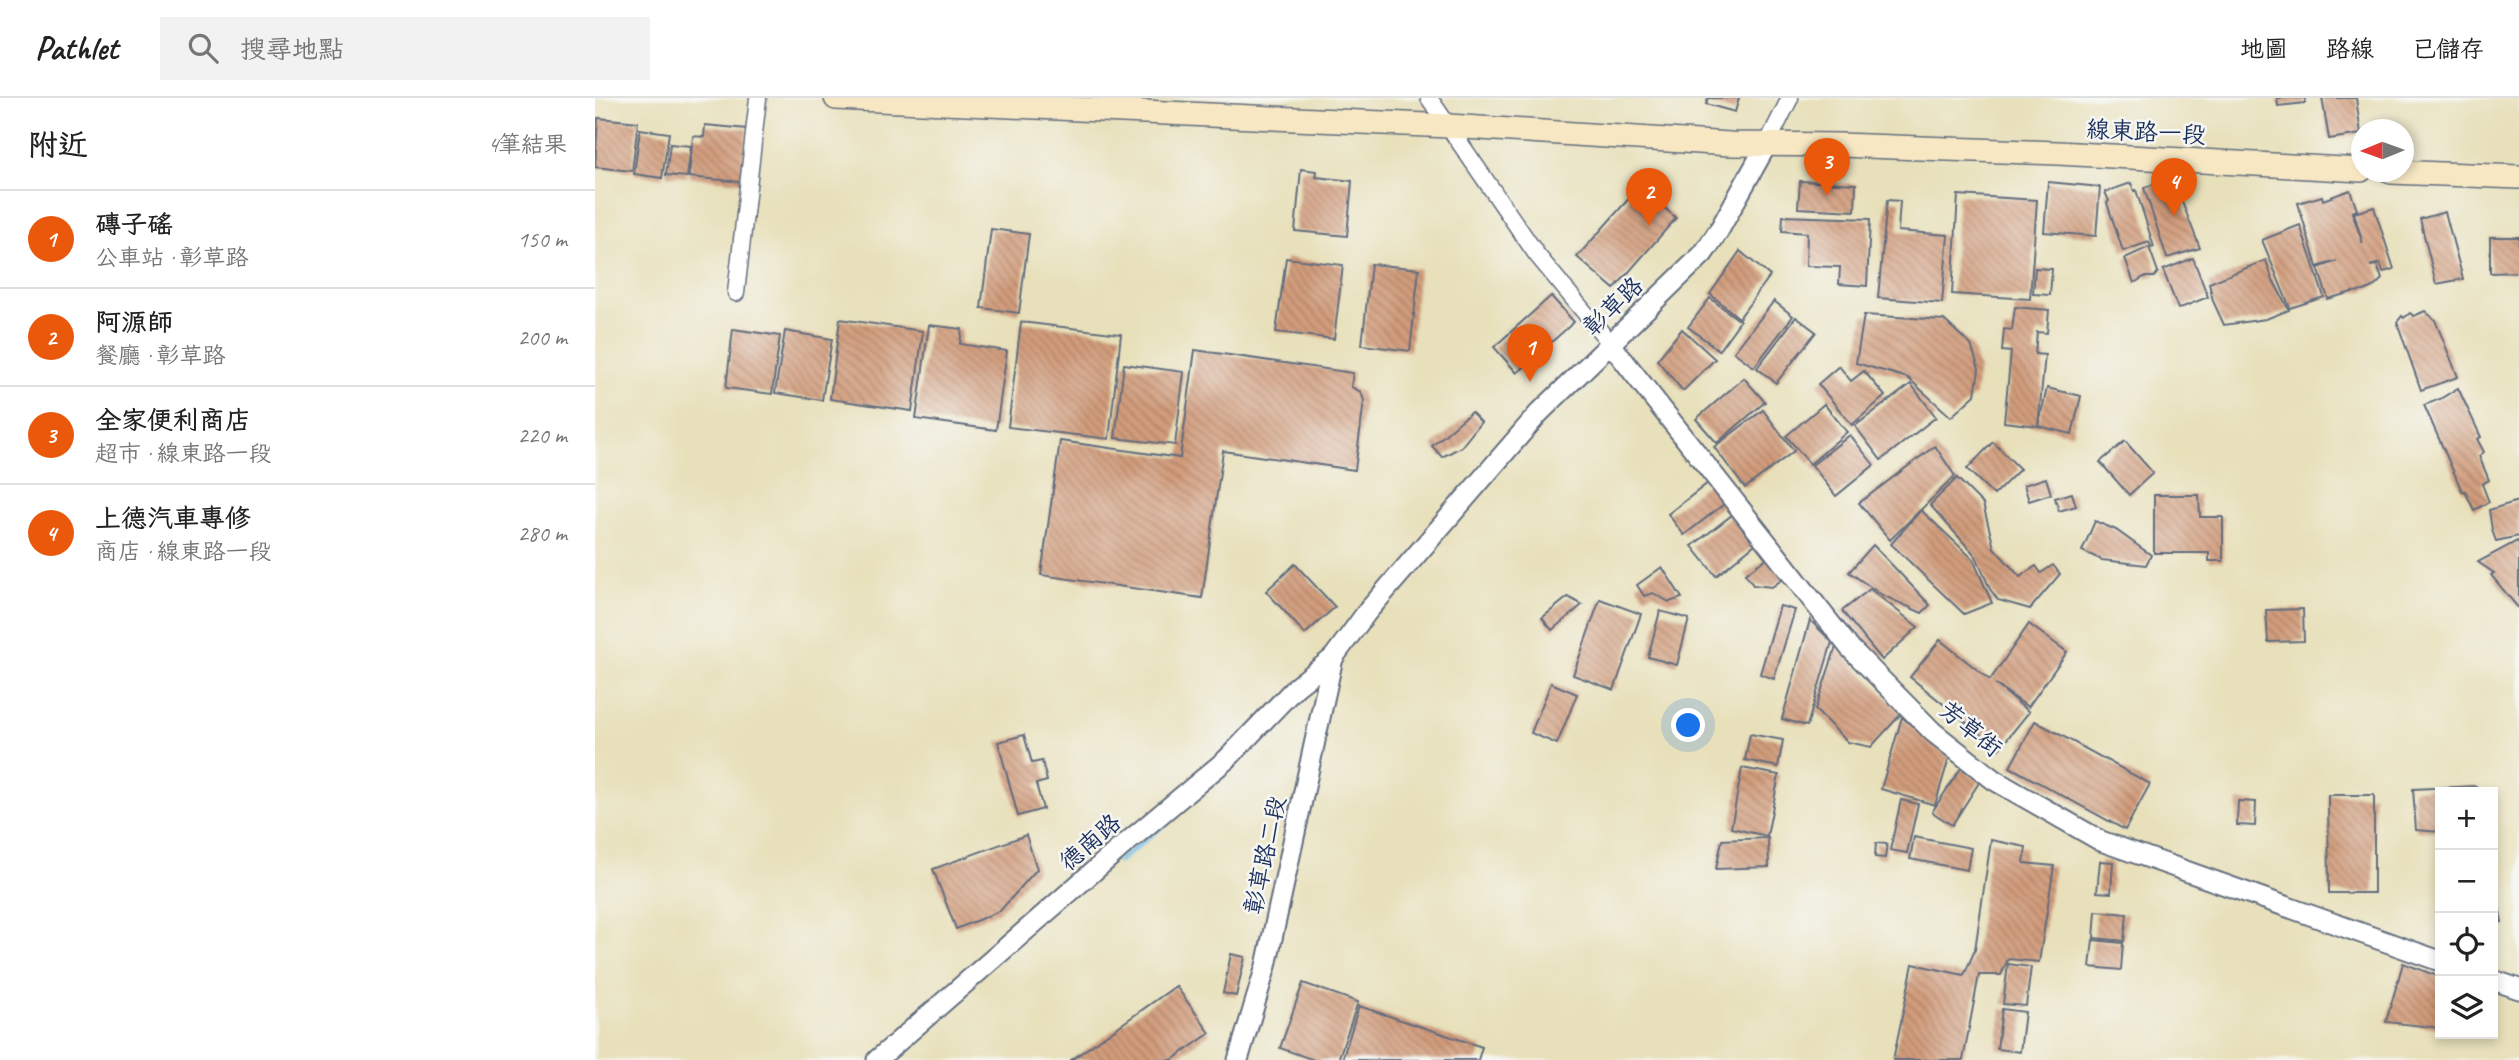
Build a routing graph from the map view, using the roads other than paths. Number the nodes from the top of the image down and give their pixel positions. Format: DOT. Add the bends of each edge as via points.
graph roads {
  1 [pos="758,98"];
  2 [pos="836,98"];
  3 [pos="1429,98"];
  4 [pos="1790,98"];
  5 [pos="1450,126"];
  6 [pos="1767,144"];
  7 [pos="2351,169"];
  8 [pos="2414,173"];
  9 [pos="2519,177"];
  10 [pos="736,293"];
  11 [pos="1610,343"];
  12 [pos="1333,658"];
  13 [pos="2435,959"];
  14 [pos="2498,982"];
  15 [pos="2519,989"];
  16 [pos="877,1060"];
  17 [pos="1238,1060"];
  1 -- 10 [label="street"];
  2 -- 5 [label="main road, 線東路一段"];
  3 -- 5 [label="street"];
  4 -- 6 [label="street, 彰草路"];
  5 -- 6 [label="main road, 線東路一段"];
  5 -- 11 [label="street" via="1537,255"];
  6 -- 7 [label="main road, 線東路一段" via="2058,153"];
  6 -- 11 [label="street, 彰草路" via="1703,254"];
  8 -- 9 [label="main road"];
  11 -- 12 [label="street, 彰草路" via="1539,413 1454,509"];
  11 -- 13 [label="street, 芳草街" via="1849,647 1933,732 1980,770 2101,841"];
  12 -- 16 [label="street, 德南路" via="1297,687 1227,759"];
  12 -- 17 [label="street, 彰草路二段" via="1266,966"];
  14 -- 15 [label="street"];
}
